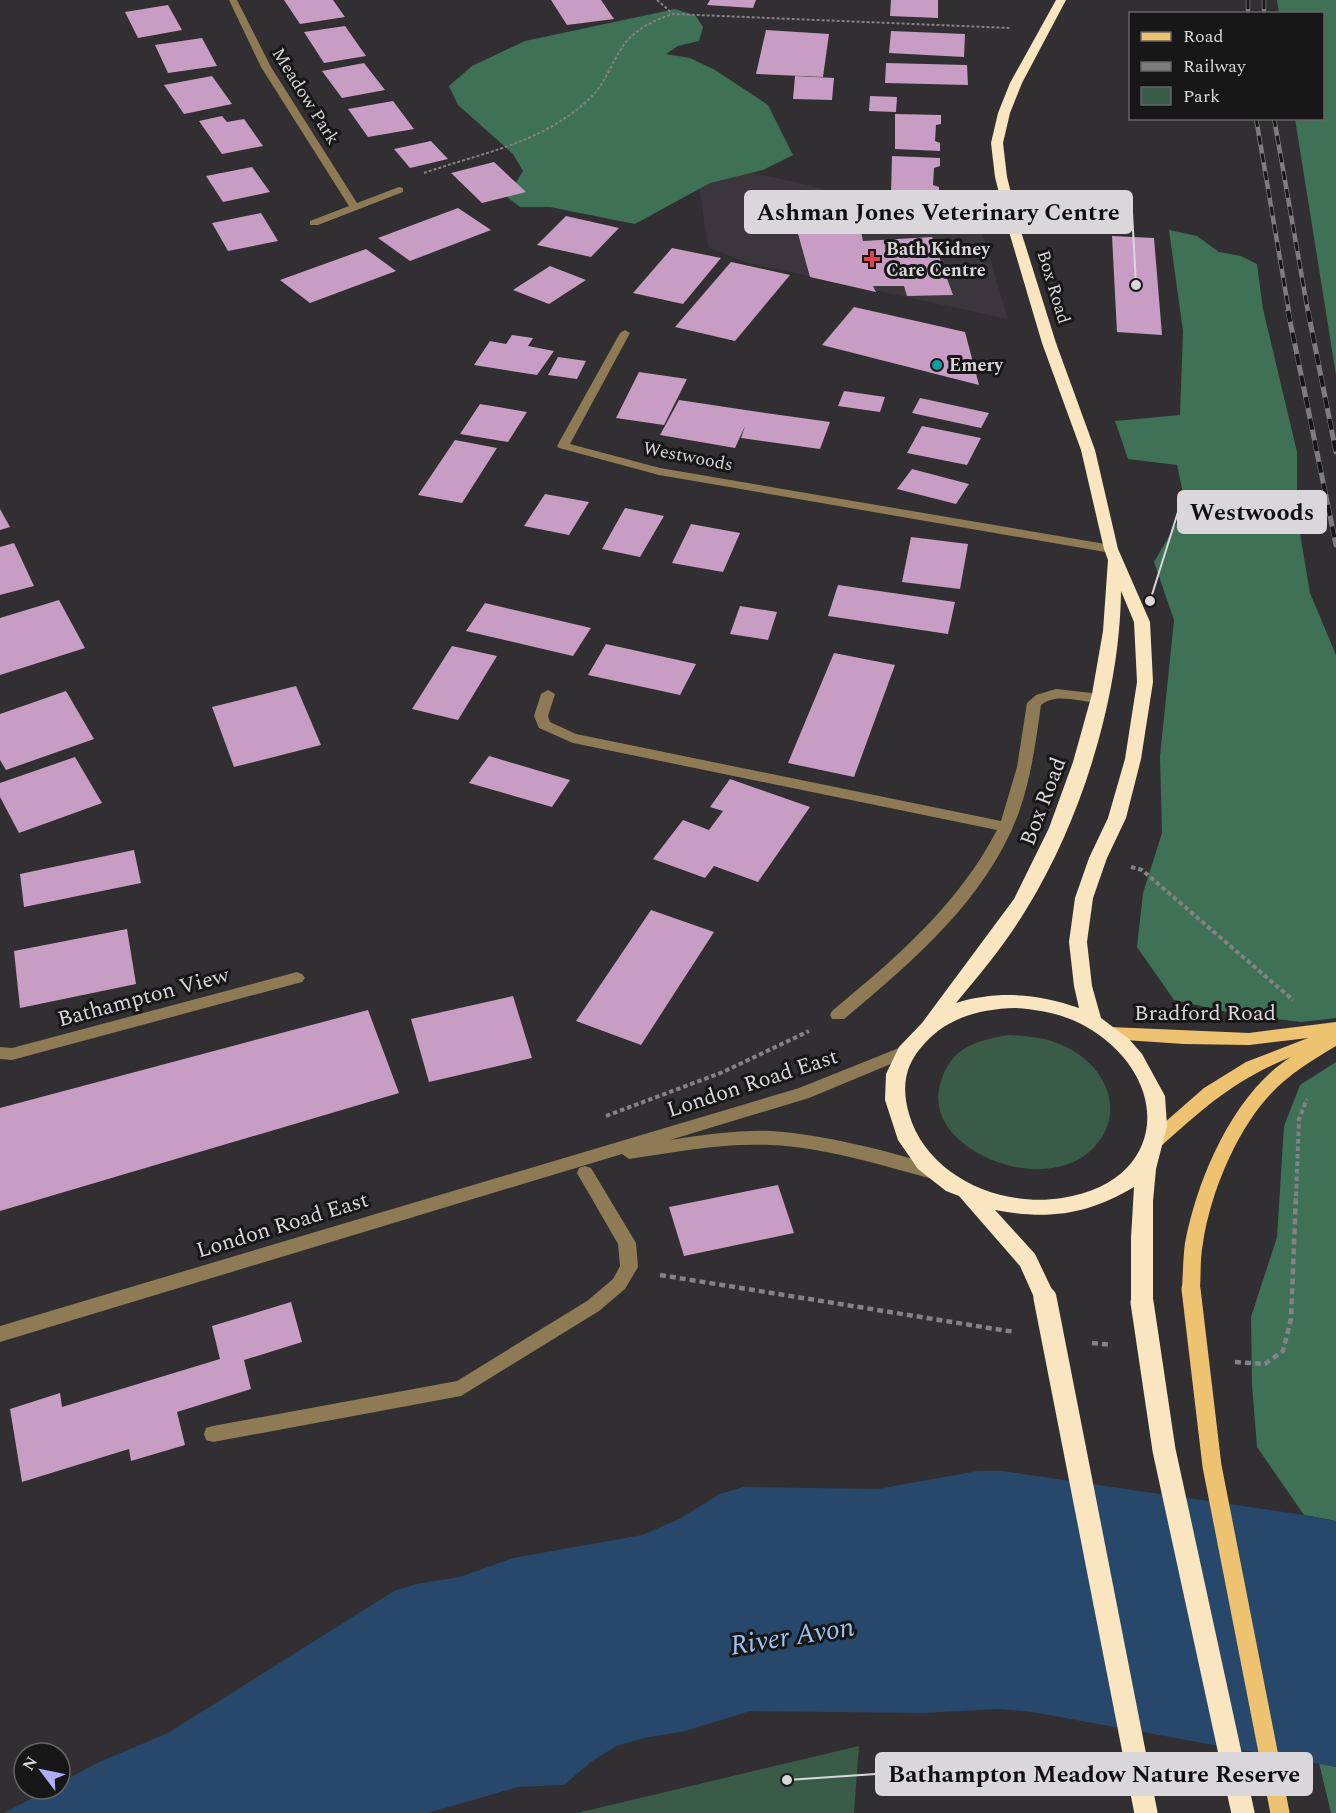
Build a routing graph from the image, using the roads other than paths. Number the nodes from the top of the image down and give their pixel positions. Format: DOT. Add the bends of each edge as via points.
graph roads {
  1 [pos="233,0"];
  2 [pos="1060,0"];
  3 [pos="399,190"];
  4 [pos="355,207"];
  5 [pos="314,223"];
  6 [pos="626,333"];
  7 [pos="1113,554"];
  8 [pos="548,694"];
  9 [pos="1101,698"];
  10 [pos="1005,827"];
  11 [pos="297,978"];
  12 [pos="838,1015"];
  13 [pos="1092,1021"];
  14 [pos="928,1026"];
  15 [pos="1334,1032"];
  16 [pos="1110,1033"];
  17 [pos="904,1052"];
  18 [pos="0,1053"];
  19 [pos="1152,1148"];
  20 [pos="582,1166"];
  21 [pos="936,1173"];
  22 [pos="965,1191"];
  23 [pos="0,1334"];
  24 [pos="213,1434"];
  25 [pos="1146,1813"];
  26 [pos="1243,1813"];
  27 [pos="1280,1813"];
  1 -- 4 [label="street, Meadow Park" via="266,67"];
  2 -- 7 [label="highway, Box Road" via="1016,83 1004,113 998,154 1013,225 1049,343 1088,450"];
  3 -- 4 [label="street"];
  4 -- 5 [label="street"];
  6 -- 7 [label="street, Westwoods" via="563,446 659,471"];
  7 -- 9 [label="highway, Box Road" via="1112,631"];
  7 -- 13 [label="highway, Box Road" via="1142,622 1145,682 1133,759 1117,818 1084,898 1078,942"];
  8 -- 10 [label="street" via="541,716 544,725 573,738"];
  9 -- 10 [label="street" via="1054,693 1040,696 1034,703 1026,764"];
  9 -- 14 [label="highway, Box Road" via="1051,844 1030,888"];
  10 -- 12 [label="street" via="969,888 906,958"];
  11 -- 18 [label="street, Bathampton View" via="12,1054"];
  13 -- 14 [label="highway" via="1058,1008 1015,1001 969,1006"];
  13 -- 16 [label="highway"];
  14 -- 17 [label="highway, Box Road"];
  15 -- 16 [label="main road, Bradford Road" via="1249,1039"];
  15 -- 19 [label="main road" via="1252,1066 1210,1093"];
  15 -- 27 [label="main road, bridge" via="1261,1093 1232,1134 1212,1179 1194,1243 1191,1289 1212,1466"];
  16 -- 19 [label="highway" via="1138,1060 1155,1094 1158,1131"];
  17 -- 20 [label="street, London Road East" via="803,1093"];
  17 -- 21 [label="highway" via="894,1084 897,1118 919,1157"];
  19 -- 22 [label="highway" via="1127,1181 1096,1199 1055,1208 1007,1205"];
  19 -- 26 [label="highway, bridge" via="1142,1218 1142,1302 1164,1450"];
  20 -- 21 [label="street, London Road East" via="707,1142 771,1138 844,1149"];
  20 -- 23 [label="street, London Road East"];
  20 -- 24 [label="street" via="627,1243 629,1267 619,1284 593,1306 461,1388"];
  21 -- 22 [label="highway"];
  22 -- 25 [label="highway, bridge" via="1028,1260 1045,1298"];
}
